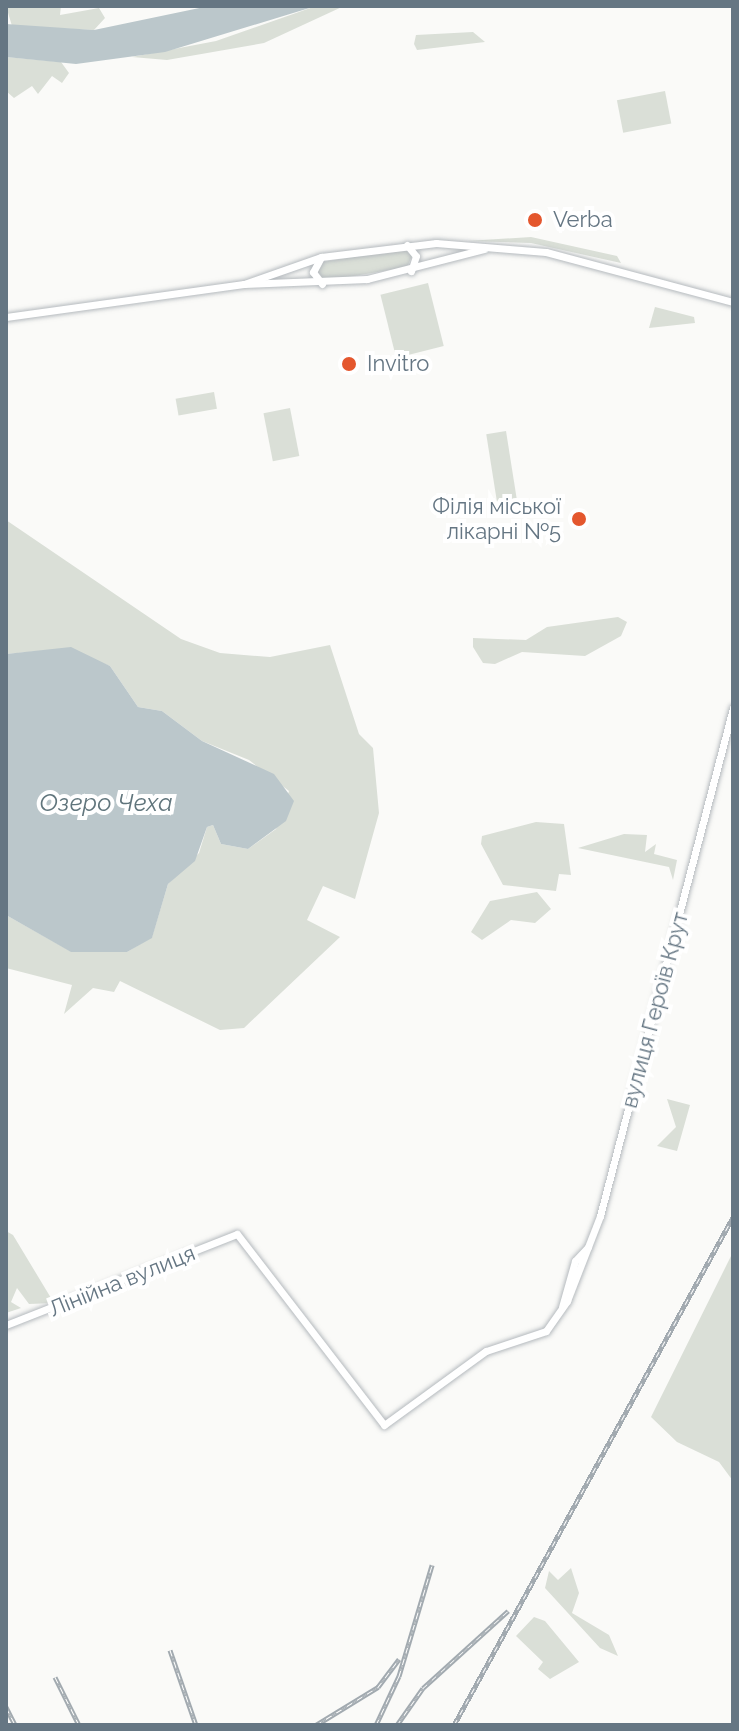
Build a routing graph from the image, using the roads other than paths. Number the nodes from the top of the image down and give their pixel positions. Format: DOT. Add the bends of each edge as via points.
graph roads {
  1 [pos="405,244"];
  2 [pos="490,247"];
  3 [pos="321,257"];
  4 [pos="410,273"];
  5 [pos="244,284"];
  6 [pos="324,285"];
  7 [pos="733,302"];
  8 [pos="6,317"];
  9 [pos="20,319"];
  10 [pos="6,326"];
  11 [pos="733,708"];
  12 [pos="6,1325"];
  13 [pos="384,1425"];
  1 -- 2 [label="main road"];
  1 -- 3 [label="main road"];
  1 -- 4 [label="main road" via="416,256"];
  2 -- 4 [label="main road"];
  2 -- 7 [label="main road" via="546,252"];
  3 -- 5 [label="main road"];
  3 -- 6 [label="main road" via="313,272"];
  4 -- 6 [label="main road"];
  5 -- 6 [label="main road"];
  5 -- 9 [label="main road"];
  8 -- 9 [label="main road"];
  9 -- 10 [label="main road"];
  11 -- 13 [label="main road, вулиця Героїв Крут" via="590,1245 562,1307 539,1336 486,1351"];
  12 -- 13 [label="main road, Лінійна вулиця" via="237,1234"];
}
